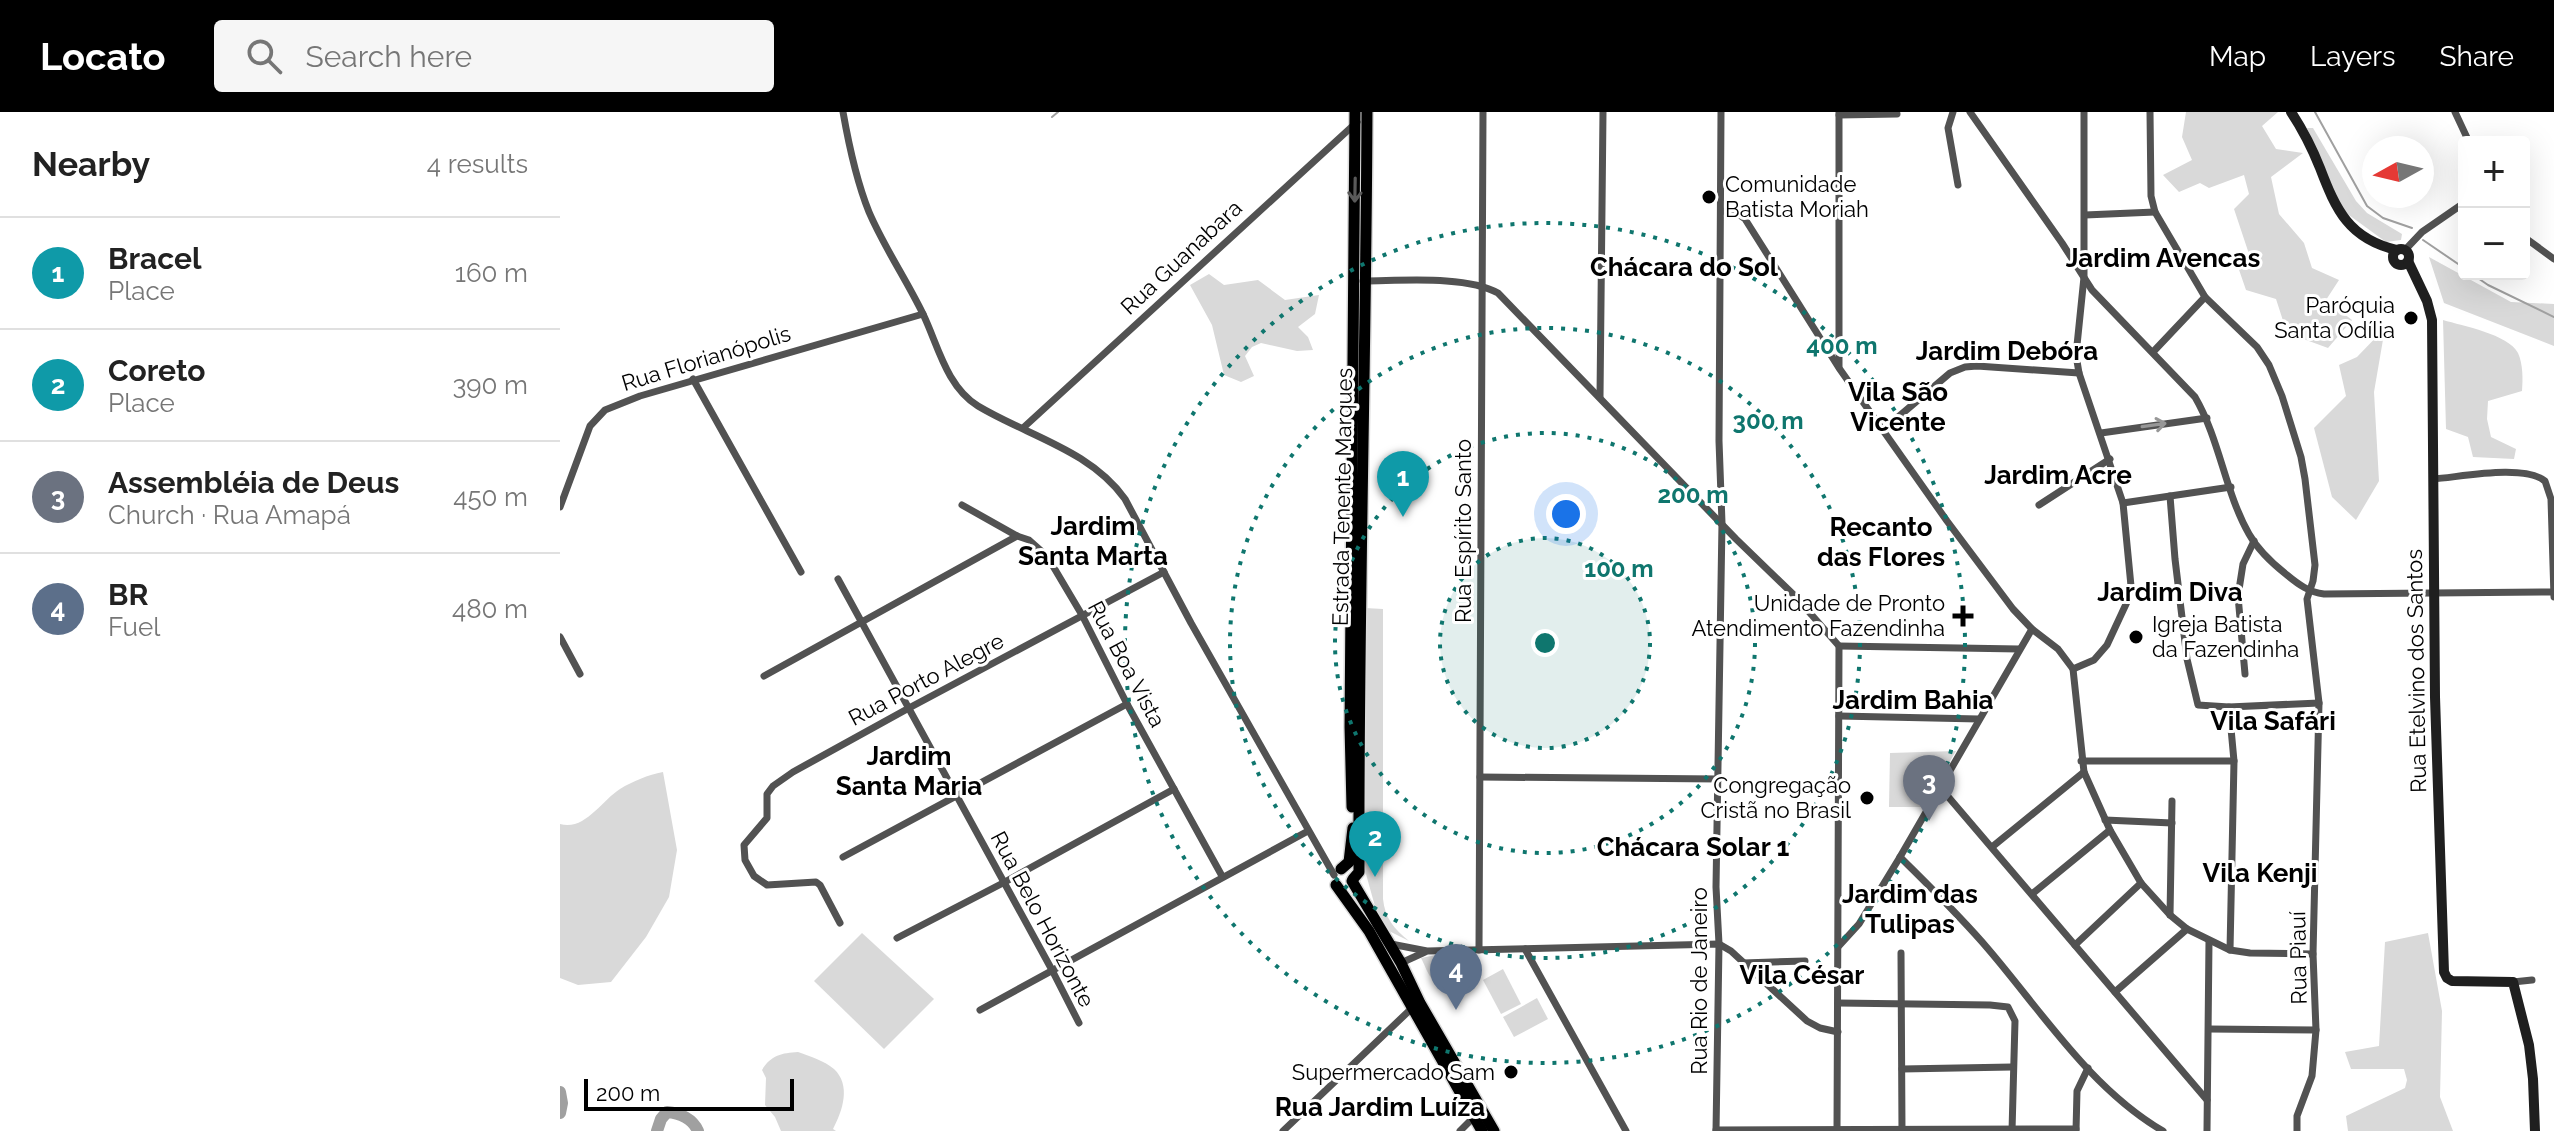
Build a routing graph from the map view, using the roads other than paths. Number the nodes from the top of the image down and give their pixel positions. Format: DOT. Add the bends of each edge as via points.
graph roads {
  1 [pos="843,112"];
  2 [pos="1483,112"];
  3 [pos="1603,112"];
  4 [pos="1721,112"];
  5 [pos="1953,112"];
  6 [pos="1970,112"];
  7 [pos="2084,112"];
  8 [pos="2150,112"];
  9 [pos="2291,112"];
  10 [pos="2455,112"];
  11 [pos="1839,114"];
  12 [pos="1897,114"];
  13 [pos="1361,117"];
  14 [pos="2466,136"];
  15 [pos="1958,185"];
  16 [pos="2458,207"];
  17 [pos="1721,211"];
  18 [pos="2155,212"];
  19 [pos="2085,215"];
  20 [pos="2530,241"];
  21 [pos="2400,257"];
  22 [pos="2554,259"];
  23 [pos="2084,277"];
  24 [pos="1361,281"];
  25 [pos="1483,285"];
  26 [pos="2205,297"];
  27 [pos="923,314"];
  28 [pos="1839,334"];
  29 [pos="1821,339"];
  30 [pos="2153,352"];
  31 [pos="1839,368"];
  32 [pos="2079,373"];
  33 [pos="693,379"];
  34 [pos="1600,397"];
  35 [pos="2207,418"];
  36 [pos="1023,428"];
  37 [pos="1884,429"];
  38 [pos="2101,433"];
  39 [pos="2110,459"];
  40 [pos="2433,479"];
  41 [pos="564,481"];
  42 [pos="2231,487"];
  43 [pos="2170,496"];
  44 [pos="2123,503"];
  45 [pos="962,505"];
  46 [pos="2039,505"];
  47 [pos="560,507"];
  48 [pos="1722,523"];
  49 [pos="1017,536"];
  50 [pos="2254,541"];
  51 [pos="801,572"];
  52 [pos="1164,572"];
  53 [pos="838,579"];
  54 [pos="2308,590"];
  55 [pos="2434,593"];
  56 [pos="2554,595"];
  57 [pos="1082,615"];
  58 [pos="862,623"];
  59 [pos="2032,629"];
  60 [pos="560,637"];
  61 [pos="1839,646"];
  62 [pos="2019,649"];
  63 [pos="2073,669"];
  64 [pos="580,674"];
  65 [pos="2245,674"];
  66 [pos="764,676"];
  67 [pos="2319,703"];
  68 [pos="1127,704"];
  69 [pos="2229,707"];
  70 [pos="909,708"];
  71 [pos="1839,716"];
  72 [pos="1979,719"];
  73 [pos="2081,761"];
  74 [pos="2234,761"];
  75 [pos="2084,772"];
  76 [pos="1480,777"];
  77 [pos="1719,779"];
  78 [pos="1939,786"];
  79 [pos="1174,789"];
  80 [pos="956,795"];
  81 [pos="2172,801"];
  82 [pos="2105,820"];
  83 [pos="2172,823"];
  84 [pos="2110,830"];
  85 [pos="1308,831"];
  86 [pos="1992,847"];
  87 [pos="843,857"];
  88 [pos="1900,857"];
  89 [pos="1338,875"];
  90 [pos="1222,876"];
  91 [pos="1352,880"];
  92 [pos="1003,883"];
  93 [pos="2141,883"];
  94 [pos="2032,894"];
  95 [pos="2170,915"];
  96 [pos="840,923"];
  97 [pos="2187,929"];
  98 [pos="897,938"];
  99 [pos="2209,941"];
  100 [pos="1391,944"];
  101 [pos="1719,944"];
  102 [pos="2075,945"];
  103 [pos="1378,946"];
  104 [pos="1838,947"];
  105 [pos="1525,949"];
  106 [pos="1479,950"];
  107 [pos="2230,950"];
  108 [pos="1427,951"];
  109 [pos="1901,953"];
  110 [pos="2313,954"];
  111 [pos="1805,961"];
  112 [pos="1401,963"];
  113 [pos="1743,963"];
  114 [pos="1052,970"];
  115 [pos="2532,980"];
  116 [pos="2513,982"];
  117 [pos="2115,992"];
  118 [pos="1838,1003"];
  119 [pos="1901,1004"];
  120 [pos="1412,1008"];
  121 [pos="980,1010"];
  122 [pos="1079,1023"];
  123 [pos="2209,1029"];
  124 [pos="2316,1030"];
  125 [pos="1838,1032"];
  126 [pos="2012,1067"];
  127 [pos="2088,1068"];
  128 [pos="1902,1069"];
  129 [pos="2207,1100"];
  130 [pos="1474,1117"];
  131 [pos="2012,1130"];
  132 [pos="2076,1130"];
  133 [pos="1283,1131"];
  134 [pos="1460,1131"];
  135 [pos="1482,1131"];
  136 [pos="1494,1131"];
  137 [pos="1626,1131"];
  138 [pos="1716,1131"];
  139 [pos="1837,1131"];
  140 [pos="1902,1131"];
  141 [pos="2163,1131"];
  142 [pos="2207,1131"];
  143 [pos="2297,1131"];
  144 [pos="2535,1131"];
  1 -- 27 [label="street" via="868,211"];
  2 -- 25 [label="street, Rua Espírito Santo"];
  3 -- 34 [label="street"];
  4 -- 17 [label="street, Rua Rio de Janeiro"];
  5 -- 15 [label="street" via="1948,128"];
  6 -- 23 [label="street"];
  7 -- 19 [label="street"];
  8 -- 18 [label="street"];
  9 -- 21 [label="street" via="2346,223"];
  10 -- 14 [label="street"];
  11 -- 12 [label="street"];
  11 -- 28 [label="street"];
  13 -- 24 [label="main road, Estrada Tenente Marques"];
  13 -- 36 [label="street, Rua Guanabara"];
  16 -- 21 [label="street" via="2422,232"];
  17 -- 29 [label="street" via="1745,219"];
  17 -- 48 [label="street, Rua Rio de Janeiro"];
  18 -- 19 [label="street"];
  18 -- 26 [label="street, Rua Piauí"];
  19 -- 23 [label="street"];
  20 -- 22 [label="street"];
  21 -- 40 [label="street, Rua Etelvino dos Santos" via="2427,301 2432,320"];
  23 -- 30 [label="street"];
  23 -- 32 [label="street" via="2076,350"];
  24 -- 25 [label="street"];
  24 -- 89 [label="main road, Estrada Tenente Marques" via="1350,700 1353,830 1349,862"];
  24 -- 91 [label="main road, Estrada Tenente Marques" via="1359,872"];
  25 -- 34 [label="street" via="1511,305"];
  25 -- 76 [label="street, Rua Espírito Santo"];
  26 -- 30 [label="street"];
  26 -- 54 [label="street, Rua Piauí" via="2257,347 2282,396 2301,457 2311,516 2315,565"];
  27 -- 33 [label="street, Rua Florianópolis"];
  27 -- 36 [label="street" via="958,388 978,406"];
  28 -- 29 [label="street"];
  28 -- 31 [label="street"];
  29 -- 31 [label="street"];
  30 -- 35 [label="street" via="2195,397"];
  31 -- 37 [label="street"];
  32 -- 37 [label="street" via="1960,368"];
  32 -- 38 [label="street"];
  33 -- 41 [label="street, Rua Florianópolis" via="616,404 596,417"];
  33 -- 51 [label="street"];
  34 -- 48 [label="street"];
  38 -- 35 [label="street, one-way"];
  35 -- 42 [label="street"];
  36 -- 52 [label="street" via="1091,464 1115,484"];
  37 -- 59 [label="street" via="1947,521"];
  38 -- 39 [label="street"];
  39 -- 44 [label="street"];
  39 -- 46 [label="street"];
  40 -- 55 [label="street, Rua Etelvino dos Santos"];
  40 -- 56 [label="street" via="2518,472 2545,481 2551,499"];
  41 -- 47 [label="street, Rua Florianópolis"];
  42 -- 43 [label="street"];
  42 -- 50 [label="street"];
  43 -- 44 [label="street"];
  43 -- 69 [label="street" via="2187,659 2198,705"];
  44 -- 63 [label="street" via="2129,595 2100,655"];
  45 -- 49 [label="street, Rua Boa Vista"];
  48 -- 61 [label="street"];
  48 -- 77 [label="street, Rua Rio de Janeiro"];
  49 -- 57 [label="street, Rua Boa Vista" via="1047,556"];
  49 -- 58 [label="street"];
  50 -- 54 [label="street"];
  50 -- 65 [label="street" via="2243,564 2238,596"];
  52 -- 57 [label="street, Rua Porto Alegre"];
  52 -- 85 [label="street"];
  53 -- 58 [label="street, Rua Belo Horizonte"];
  54 -- 55 [label="street"];
  54 -- 67 [label="street, Rua Piauí"];
  55 -- 56 [label="street"];
  55 -- 116 [label="street, Rua Etelvino dos Santos" via="2444,972 2458,982"];
  57 -- 68 [label="street, Rua Boa Vista"];
  57 -- 70 [label="street, Rua Porto Alegre"];
  58 -- 66 [label="street"];
  58 -- 70 [label="street, Rua Belo Horizonte"];
  59 -- 62 [label="street"];
  59 -- 63 [label="street"];
  60 -- 64 [label="street"];
  61 -- 62 [label="street"];
  61 -- 71 [label="street"];
  62 -- 72 [label="street"];
  63 -- 73 [label="street"];
  67 -- 69 [label="street"];
  67 -- 110 [label="street, Rua Piauí"];
  68 -- 79 [label="street, Rua Boa Vista"];
  68 -- 80 [label="street"];
  69 -- 74 [label="street"];
  70 -- 80 [label="street, Rua Belo Horizonte"];
  70 -- 96 [label="street, Rua Porto Alegre" via="773,786 767,794 765,822 744,845 745,860 760,882 816,882"];
  71 -- 72 [label="street"];
  71 -- 104 [label="street"];
  72 -- 78 [label="street"];
  73 -- 74 [label="street"];
  73 -- 75 [label="street"];
  74 -- 107 [label="street"];
  75 -- 82 [label="street"];
  75 -- 86 [label="street"];
  76 -- 77 [label="street"];
  76 -- 106 [label="street, Rua Espírito Santo"];
  77 -- 101 [label="street, Rua Rio de Janeiro"];
  78 -- 86 [label="street"];
  78 -- 88 [label="street"];
  79 -- 90 [label="street, Rua Boa Vista"];
  79 -- 92 [label="street"];
  80 -- 87 [label="street"];
  80 -- 92 [label="street, Rua Belo Horizonte"];
  81 -- 83 [label="street"];
  82 -- 83 [label="street"];
  82 -- 84 [label="street"];
  83 -- 95 [label="street"];
  84 -- 93 [label="street"];
  84 -- 94 [label="street"];
  85 -- 89 [label="street"];
  85 -- 90 [label="street"];
  86 -- 94 [label="street"];
  88 -- 104 [label="street" via="1859,924"];
  88 -- 127 [label="street" via="1989,949"];
  89 -- 91 [label="main road" via="1350,873"];
  89 -- 103 [label="main road"];
  90 -- 114 [label="street"];
  91 -- 100 [label="main road"];
  92 -- 98 [label="street"];
  92 -- 114 [label="street, Rua Belo Horizonte"];
  93 -- 95 [label="street"];
  93 -- 102 [label="street"];
  94 -- 102 [label="street"];
  95 -- 97 [label="street"];
  97 -- 99 [label="street"];
  97 -- 117 [label="street"];
  99 -- 107 [label="street"];
  99 -- 123 [label="street"];
  100 -- 108 [label="street"];
  100 -- 112 [label="main road"];
  101 -- 105 [label="street"];
  101 -- 113 [label="street"];
  101 -- 138 [label="street, Rua Rio de Janeiro"];
  102 -- 117 [label="street"];
  103 -- 112 [label="main road" via="1391,965"];
  103 -- 120 [label="main road"];
  104 -- 118 [label="street"];
  105 -- 106 [label="street"];
  105 -- 137 [label="street"];
  106 -- 108 [label="street"];
  107 -- 110 [label="street"];
  108 -- 112 [label="street"];
  109 -- 119 [label="street"];
  110 -- 124 [label="street, Rua Piauí"];
  111 -- 113 [label="street"];
  112 -- 136 [label="main road"];
  113 -- 125 [label="street" via="1807,1021"];
  114 -- 121 [label="street"];
  114 -- 122 [label="street, Rua Belo Horizonte"];
  115 -- 116 [label="street, Rua Etelvino dos Santos"];
  116 -- 144 [label="street" via="2529,1045"];
  117 -- 129 [label="street"];
  118 -- 119 [label="street"];
  118 -- 125 [label="street"];
  119 -- 126 [label="street" via="2002,1005 2011,1010"];
  119 -- 128 [label="street"];
  120 -- 130 [label="main road"];
  120 -- 133 [label="street"];
  123 -- 124 [label="street"];
  123 -- 129 [label="street"];
  124 -- 143 [label="street, Rua Piauí" via="2312,1076"];
  125 -- 139 [label="street"];
  126 -- 128 [label="street"];
  126 -- 131 [label="street"];
  127 -- 132 [label="street" via="2077,1091"];
  127 -- 141 [label="street"];
  128 -- 140 [label="street"];
  129 -- 142 [label="street"];
  130 -- 134 [label="street"];
  130 -- 135 [label="main road"];
  131 -- 132 [label="street"];
  131 -- 140 [label="street"];
  138 -- 139 [label="street"];
  139 -- 140 [label="street"];
}
